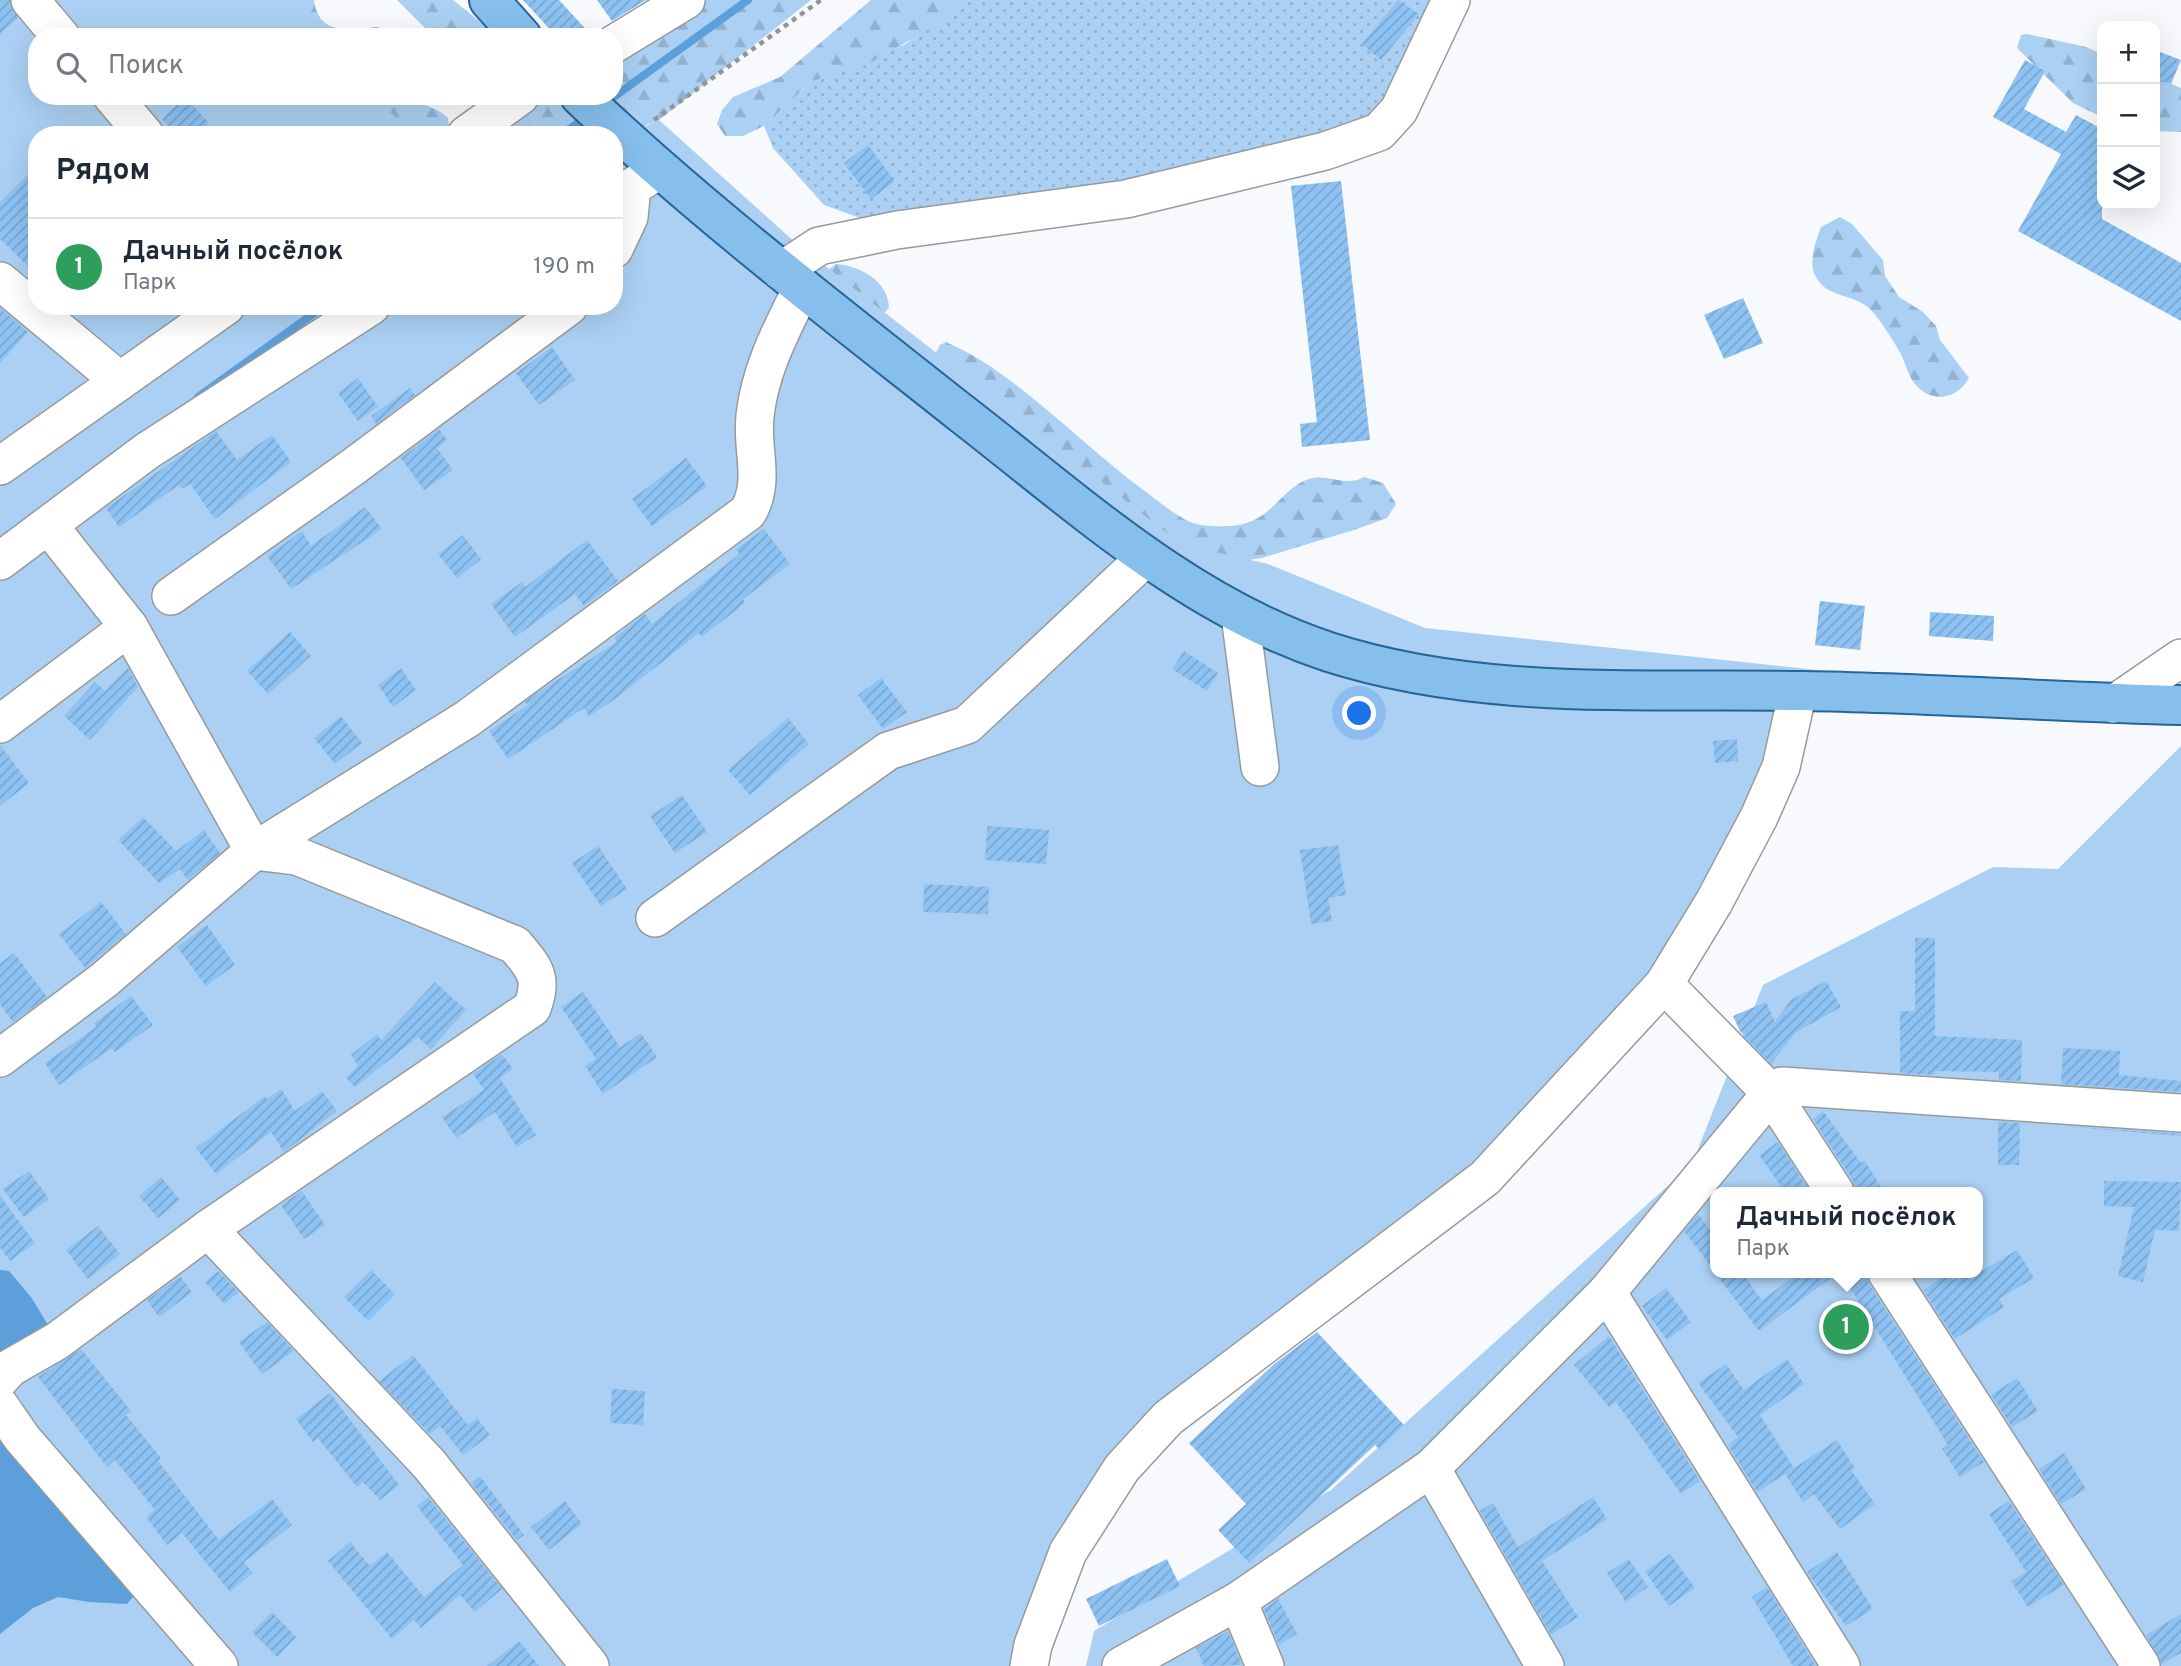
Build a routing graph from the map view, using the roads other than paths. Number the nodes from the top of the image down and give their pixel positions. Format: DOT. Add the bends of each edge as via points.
graph roads {
  1 [pos="30,0"];
  2 [pos="686,0"];
  3 [pos="1451,0"];
  4 [pos="495,3"];
  5 [pos="53,28"];
  6 [pos="516,28"];
  7 [pos="623,38"];
  8 [pos="120,105"];
  9 [pos="508,105"];
  10 [pos="588,105"];
  11 [pos="137,126"];
  12 [pos="478,126"];
  13 [pos="606,126"];
  14 [pos="623,143"];
  15 [pos="659,170"];
  16 [pos="623,230"];
  17 [pos="792,279"];
  18 [pos="0,281"];
  19 [pos="28,304"];
  20 [pos="41,315"];
  21 [pos="213,315"];
  22 [pos="356,315"];
  23 [pos="557,315"];
  24 [pos="120,381"];
  25 [pos="0,466"];
  26 [pos="49,526"];
  27 [pos="1146,557"];
  28 [pos="0,561"];
  29 [pos="171,596"];
  30 [pos="1240,615"];
  31 [pos="129,627"];
  32 [pos="2181,658"];
  33 [pos="1798,691"];
  34 [pos="2114,704"];
  35 [pos="2181,705"];
  36 [pos="0,724"];
  37 [pos="1260,767"];
  38 [pos="254,852"];
  39 [pos="655,918"];
  40 [pos="1664,984"];
  41 [pos="0,1058"];
  42 [pos="1771,1093"];
  43 [pos="2181,1113"];
  44 [pos="1832,1187"];
  45 [pos="208,1229"];
  46 [pos="1890,1278"];
  47 [pos="1607,1292"];
  48 [pos="0,1379"];
  49 [pos="0,1406"];
  50 [pos="1432,1468"];
  51 [pos="1238,1601"];
  52 [pos="219,1666"];
  53 [pos="590,1666"];
  54 [pos="1030,1666"];
  55 [pos="1121,1666"];
  56 [pos="1265,1666"];
  57 [pos="1545,1666"];
  58 [pos="1841,1666"];
  59 [pos="2141,1666"];
  1 -- 5 [label="street"];
  2 -- 7 [label="street"];
  3 -- 17 [label="street" via="1399,110 1379,132 1325,151 1126,199 897,230 819,246"];
  4 -- 6 [label="main road"];
  8 -- 11 [label="street"];
  9 -- 12 [label="street"];
  10 -- 13 [label="main road"];
  14 -- 15 [label="main road"];
  15 -- 16 [label="street" via="632,187"];
  15 -- 17 [label="main road"];
  17 -- 27 [label="main road"];
  17 -- 38 [label="street" via="755,416 757,497 748,512 467,719"];
  18 -- 19 [label="street"];
  20 -- 24 [label="street"];
  21 -- 24 [label="street"];
  22 -- 26 [label="street" via="147,451"];
  23 -- 29 [label="street"];
  24 -- 25 [label="street"];
  26 -- 28 [label="street"];
  26 -- 31 [label="street"];
  27 -- 30 [label="main road"];
  27 -- 39 [label="street" via="968,725 888,751"];
  30 -- 33 [label="main road" via="1329,652 1441,679 1633,692"];
  30 -- 37 [label="street"];
  31 -- 36 [label="street"];
  31 -- 38 [label="street"];
  32 -- 34 [label="street"];
  33 -- 34 [label="main road" via="1986,695"];
  33 -- 40 [label="street" via="1781,767 1759,817"];
  34 -- 35 [label="main road"];
  38 -- 41 [label="street" via="104,980"];
  38 -- 45 [label="street" via="297,856 514,945 536,971 537,994 531,1008"];
  40 -- 42 [label="street"];
  40 -- 54 [label="street" via="1485,1178 1168,1419 1122,1468 1068,1552 1033,1645"];
  42 -- 43 [label="street" via="1782,1086"];
  42 -- 44 [label="street"];
  42 -- 47 [label="street"];
  45 -- 48 [label="street"];
  45 -- 53 [label="street" via="429,1464"];
  46 -- 59 [label="street"];
  47 -- 50 [label="street"];
  47 -- 58 [label="street"];
  49 -- 52 [label="street" via="22,1438"];
  50 -- 51 [label="street"];
  50 -- 57 [label="street"];
  51 -- 55 [label="street"];
  51 -- 56 [label="street"];
}
